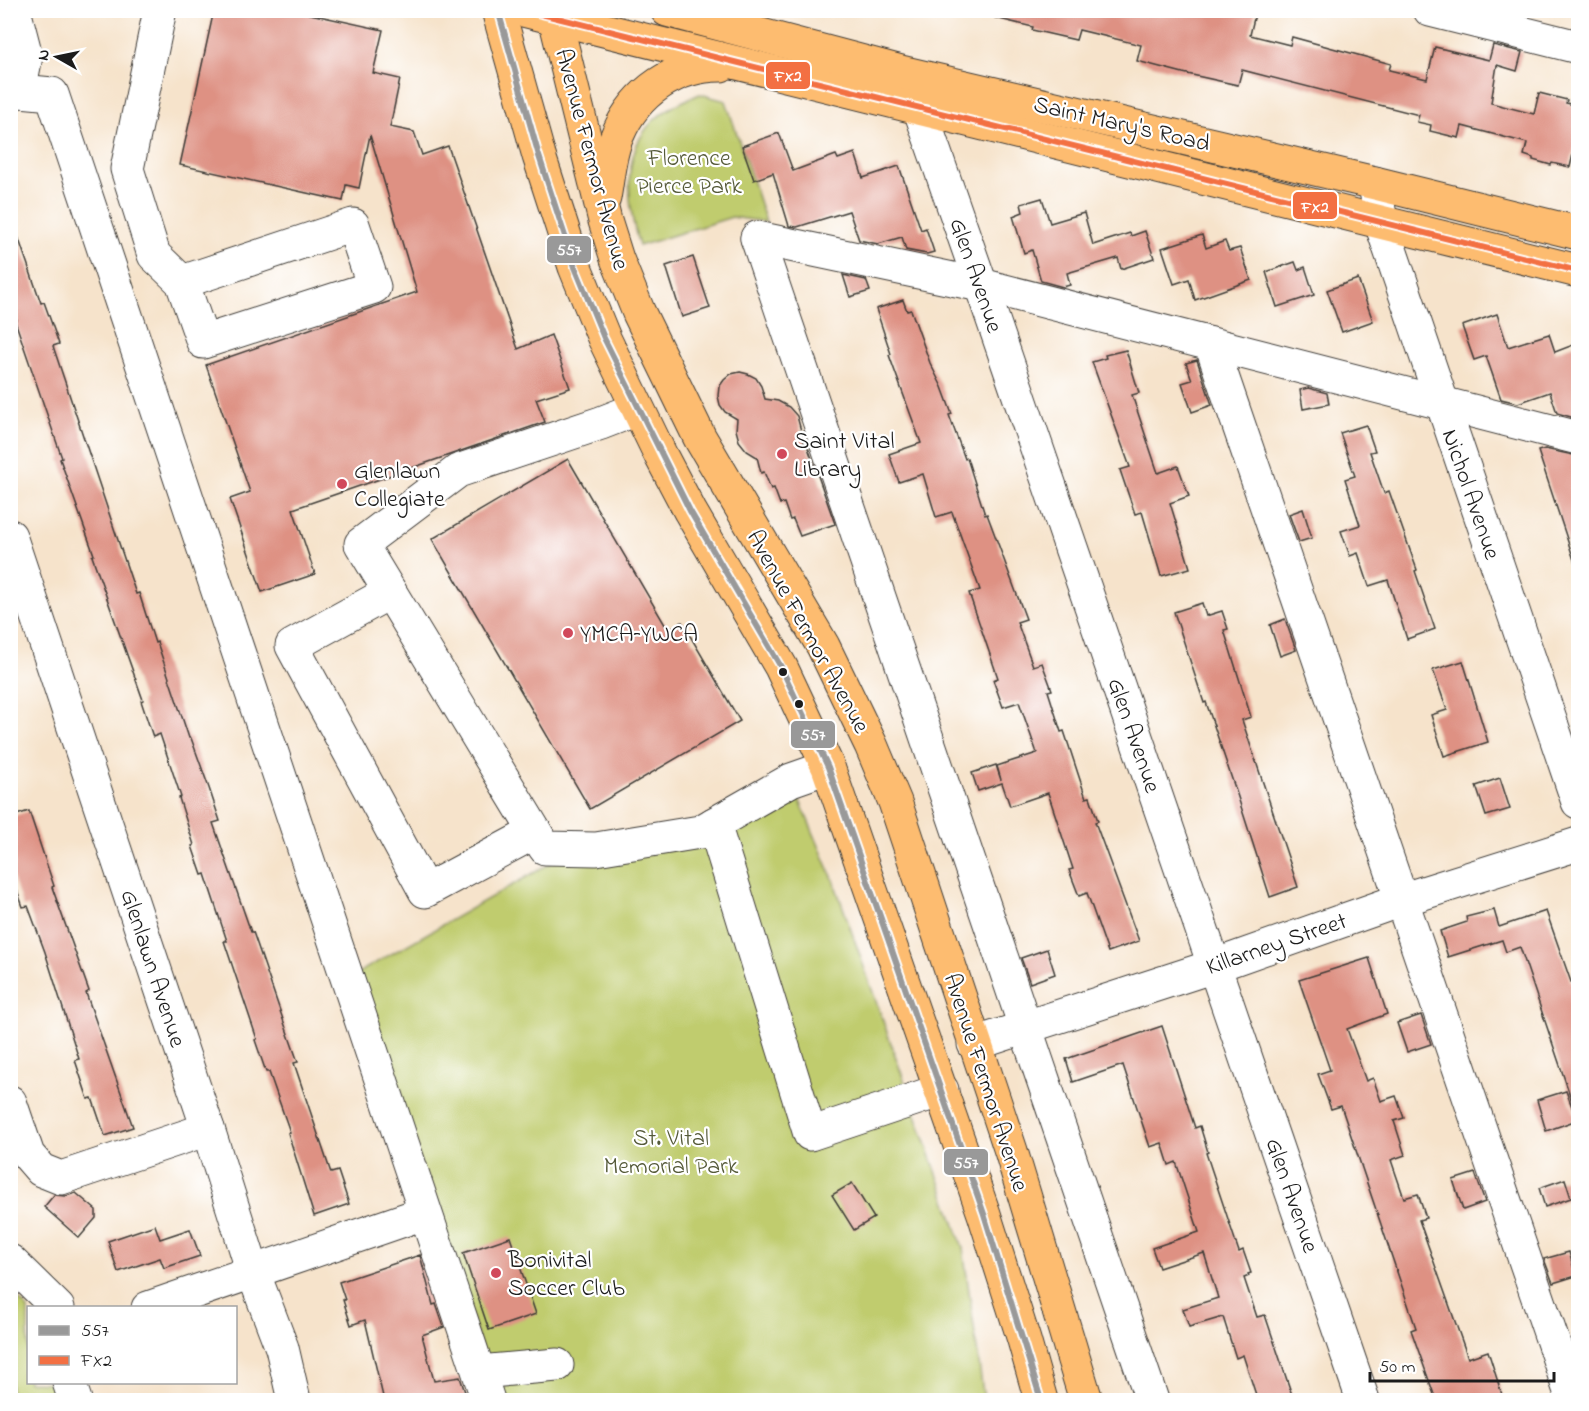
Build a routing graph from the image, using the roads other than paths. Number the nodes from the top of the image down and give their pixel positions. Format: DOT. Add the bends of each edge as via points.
graph roads {
  1 [pos="14,10"];
  2 [pos="160,10"];
  3 [pos="498,10"];
  4 [pos="523,10"];
  5 [pos="667,10"];
  6 [pos="1430,10"];
  7 [pos="554,14"];
  8 [pos="701,15"];
  9 [pos="1578,47"];
  10 [pos="744,65"];
  11 [pos="901,72"];
  12 [pos="15,90"];
  13 [pos="920,110"];
  14 [pos="1375,183"];
  15 [pos="605,221"];
  16 [pos="1381,224"];
  17 [pos="1578,233"];
  18 [pos="1578,271"];
  19 [pos="182,282"];
  20 [pos="981,285"];
  21 [pos="1211,344"];
  22 [pos="1441,403"];
  23 [pos="637,409"];
  24 [pos="1578,438"];
  25 [pos="10,536"];
  26 [pos="390,591"];
  27 [pos="828,767"];
  28 [pos="1578,802"];
  29 [pos="714,824"];
  30 [pos="535,832"];
  31 [pos="1578,844"];
  32 [pos="1401,900"];
  33 [pos="1214,966"];
  34 [pos="1025,1026"];
  35 [pos="974,1044"];
  36 [pos="942,1090"];
  37 [pos="10,1102"];
  38 [pos="208,1129"];
  39 [pos="424,1213"];
  40 [pos="10,1261"];
  41 [pos="253,1272"];
  42 [pos="56,1306"];
  43 [pos="154,1306"];
  44 [pos="557,1365"];
  45 [pos="69,1384"];
  46 [pos="483,1386"];
  47 [pos="75,1401"];
  48 [pos="294,1401"];
  49 [pos="1041,1401"];
  50 [pos="1086,1401"];
  51 [pos="1152,1401"];
  52 [pos="1363,1401"];
  53 [pos="1573,1401"];
  1 -- 12 [label="street" via="26,56"];
  2 -- 19 [label="street" via="127,169 154,255"];
  3 -- 23 [label="main road, Avenue Fermor Avenue" via="575,267"];
  4 -- 7 [label="main road, Saint Mary's Road"];
  5 -- 8 [label="main road, Saint Mary's Road"];
  6 -- 9 [label="street"];
  7 -- 10 [label="main road, Saint Mary's Road"];
  7 -- 15 [label="main road, Avenue Fermor Avenue"];
  8 -- 11 [label="main road, Saint Mary's Road"];
  10 -- 13 [label="main road, Saint Mary's Road"];
  10 -- 15 [label="main road" via="715,65 678,72 640,98 617,136 604,199"];
  11 -- 13 [label="street, Glen Avenue"];
  11 -- 14 [label="main road, Saint Mary's Road"];
  12 -- 39 [label="street" via="52,94"];
  13 -- 16 [label="main road, Saint Mary's Road"];
  13 -- 20 [label="street, Glen Avenue"];
  14 -- 16 [label="street, Nichol Avenue"];
  14 -- 17 [label="main road, Saint Mary's Road"];
  15 -- 35 [label="main road, Avenue Fermor Avenue" via="639,313 700,438 823,646 871,745 895,802"];
  16 -- 18 [label="main road, Saint Mary's Road"];
  16 -- 22 [label="street, Nichol Avenue"];
  19 -- 19 [label="street" via="353,225 374,287 202,342"];
  20 -- 21 [label="street"];
  20 -- 33 [label="street, Glen Avenue"];
  20 -- 34 [label="street" via="757,238"];
  21 -- 22 [label="street"];
  21 -- 32 [label="street"];
  22 -- 24 [label="street"];
  22 -- 28 [label="street, Nichol Avenue"];
  23 -- 26 [label="street" via="458,471 361,544"];
  23 -- 27 [label="main road, Avenue Fermor Avenue" via="690,511 781,667"];
  25 -- 38 [label="street, Glenlawn Avenue"];
  26 -- 30 [label="street"];
  26 -- 30 [label="street" via="292,646 425,891"];
  27 -- 29 [label="street" via="791,780"];
  27 -- 36 [label="main road, Avenue Fermor Avenue"];
  29 -- 30 [label="street" via="700,832 596,849 544,848"];
  29 -- 36 [label="street" via="810,1134"];
  31 -- 32 [label="street, Killarney Street"];
  32 -- 33 [label="street, Killarney Street"];
  32 -- 53 [label="street"];
  33 -- 34 [label="street, Killarney Street"];
  33 -- 52 [label="street, Glen Avenue"];
  34 -- 35 [label="street, Killarney Street"];
  34 -- 51 [label="street"];
  35 -- 50 [label="main road, Avenue Fermor Avenue" via="1011,1151"];
  36 -- 49 [label="main road, Avenue Fermor Avenue"];
  37 -- 38 [label="street" via="28,1155 41,1170 62,1178"];
  38 -- 41 [label="street, Glenlawn Avenue"];
  39 -- 41 [label="street"];
  39 -- 46 [label="street"];
  40 -- 42 [label="street"];
  41 -- 43 [label="street"];
  41 -- 48 [label="street, Glenlawn Avenue" via="282,1348"];
  44 -- 46 [label="street"];
  45 -- 47 [label="street"];
}
